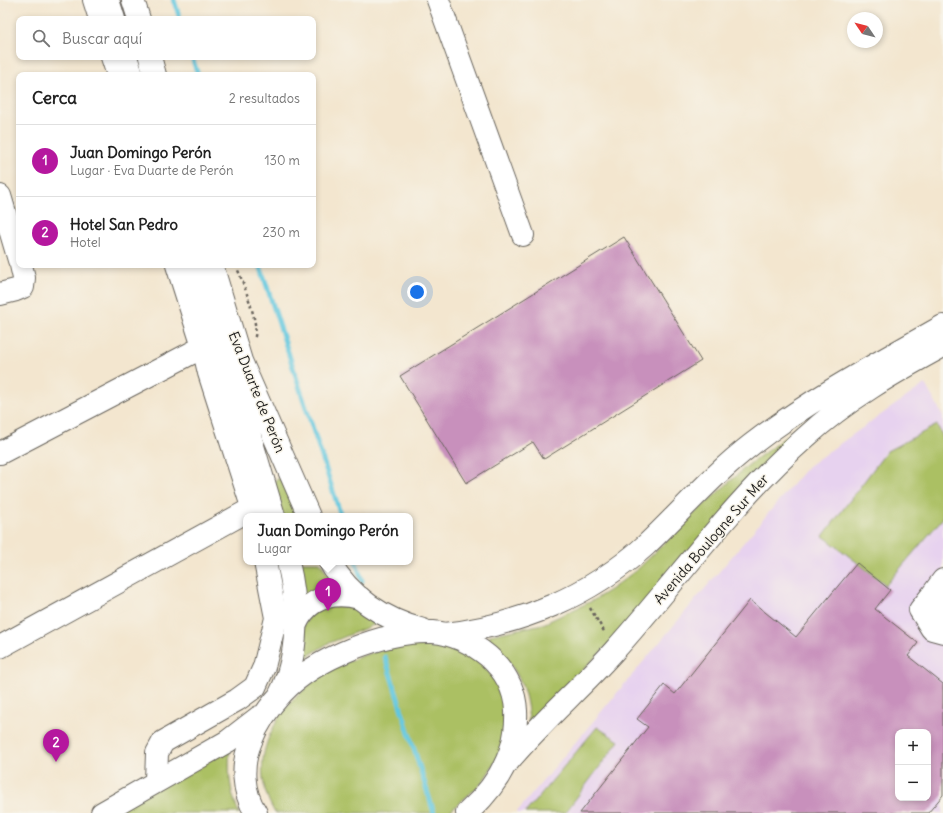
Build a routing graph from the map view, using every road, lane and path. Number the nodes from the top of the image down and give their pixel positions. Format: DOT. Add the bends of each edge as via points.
graph roads {
  1 [pos="94,0"];
  2 [pos="108,0"];
  3 [pos="133,0"];
  4 [pos="438,0"];
  5 [pos="99,16"];
  6 [pos="113,16"];
  7 [pos="137,16"];
  8 [pos="113,60"];
  9 [pos="127,60"];
  10 [pos="151,60"];
  11 [pos="117,72"];
  12 [pos="131,72"];
  13 [pos="154,72"];
  14 [pos="0,196"];
  15 [pos="523,235"];
  16 [pos="16,250"];
  17 [pos="22,268"];
  18 [pos="178,268"];
  19 [pos="195,268"];
  20 [pos="213,268"];
  21 [pos="0,294"];
  22 [pos="940,341"];
  23 [pos="211,345"];
  24 [pos="0,453"];
  25 [pos="254,512"];
  26 [pos="273,513"];
  27 [pos="307,513"];
  28 [pos="243,518"];
  29 [pos="265,565"];
  30 [pos="289,565"];
  31 [pos="332,565"];
  32 [pos="937,588"];
  33 [pos="581,593"];
  34 [pos="360,598"];
  35 [pos="943,614"];
  36 [pos="296,624"];
  37 [pos="943,632"];
  38 [pos="439,633"];
  39 [pos="0,647"];
  40 [pos="615,650"];
  41 [pos="274,703"];
  42 [pos="507,763"];
  43 [pos="156,781"];
  44 [pos="491,788"];
  45 [pos="102,813"];
  46 [pos="256,813"];
  47 [pos="467,813"];
  48 [pos="484,813"];
  1 -- 5 [label="main road"];
  2 -- 6 [label="main road"];
  3 -- 7 [label="main road"];
  4 -- 15 [label="main road"];
  8 -- 11 [label="main road"];
  9 -- 12 [label="main road"];
  10 -- 13 [label="main road"];
  14 -- 16 [label="main road"];
  17 -- 21 [label="main road" via="23,287"];
  18 -- 23 [label="main road"];
  19 -- 23 [label="main road, Eva Duarte de Perón"];
  20 -- 27 [label="main road, Eva Duarte de Perón" via="241,361"];
  22 -- 33 [label="main road, Avenida Boulogne Sur Mer" via="881,361 809,404 751,445 620,567"];
  22 -- 40 [label="main road, Avenida Boulogne Sur Mer" via="846,404 778,462"];
  23 -- 24 [label="main road"];
  23 -- 25 [label="main road" via="209,374"];
  23 -- 26 [label="main road, Eva Duarte de Perón"];
  28 -- 39 [label="main road"];
  29 -- 43 [label="main road" via="276,618 264,667 255,687 163,742 157,753"];
  30 -- 36 [label="main road" via="295,598"];
  31 -- 34 [label="main road"];
  32 -- 35 [label="main road"];
  32 -- 37 [label="main road" via="920,610 932,629"];
  33 -- 38 [label="main road, Avenida Boulogne Sur Mer" via="504,623 475,630"];
  33 -- 40 [label="path"];
  34 -- 36 [label="main road" via="343,595 324,598 305,609"];
  34 -- 38 [label="main road" via="399,623"];
  36 -- 41 [label="main road" via="288,672"];
  38 -- 41 [label="main road, Avenida Boulogne Sur Mer" via="395,636 352,649 302,676"];
  38 -- 42 [label="main road" via="458,637 483,652 502,670 511,686 517,723"];
  40 -- 42 [label="main road, Avenida Boulogne Sur Mer"];
  41 -- 43 [label="main road" via="241,732"];
  41 -- 46 [label="main road" via="254,732 247,749 245,786"];
  42 -- 44 [label="main road"];
  43 -- 45 [label="main road"];
  44 -- 47 [label="main road"];
  44 -- 48 [label="main road"];
}
